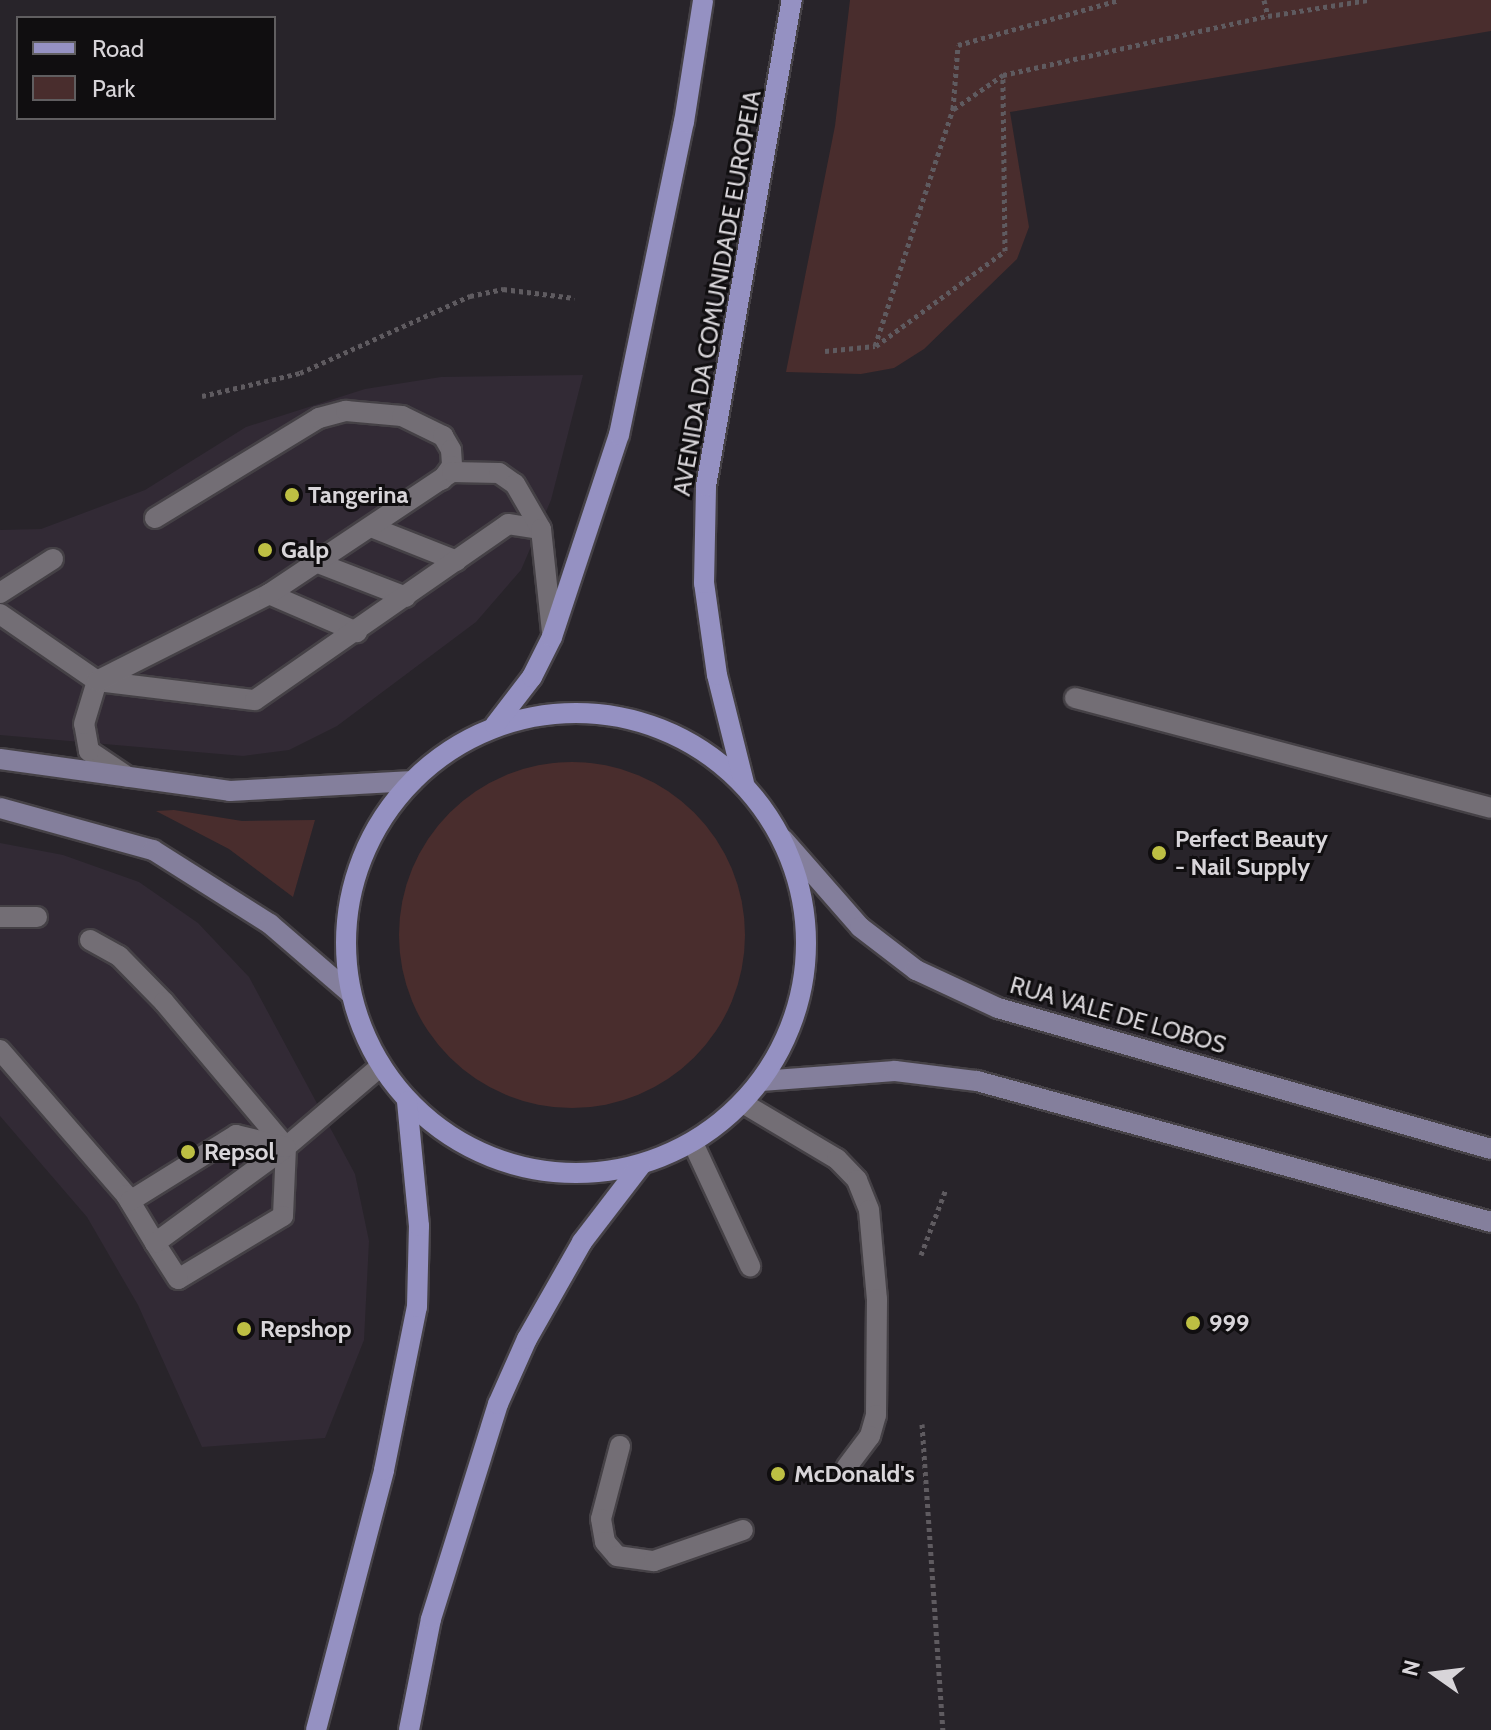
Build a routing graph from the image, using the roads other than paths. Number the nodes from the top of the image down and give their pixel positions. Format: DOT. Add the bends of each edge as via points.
graph roads {
  1 [pos="703,0"];
  2 [pos="792,0"];
  3 [pos="442,480"];
  4 [pos="155,518"];
  5 [pos="371,527"];
  6 [pos="541,529"];
  7 [pos="53,559"];
  8 [pos="457,561"];
  9 [pos="318,563"];
  10 [pos="0,593"];
  11 [pos="269,594"];
  12 [pos="406,597"];
  13 [pos="0,614"];
  14 [pos="357,632"];
  15 [pos="552,637"];
  16 [pos="97,681"];
  17 [pos="1075,698"];
  18 [pos="495,725"];
  19 [pos="0,759"];
  20 [pos="128,777"];
  21 [pos="413,781"];
  22 [pos="744,783"];
  23 [pos="0,808"];
  24 [pos="1491,808"];
  25 [pos="783,839"];
  26 [pos="0,917"];
  27 [pos="37,917"];
  28 [pos="90,940"];
  29 [pos="350,993"];
  30 [pos="0,1050"];
  31 [pos="381,1066"];
  32 [pos="761,1081"];
  33 [pos="407,1102"];
  34 [pos="746,1105"];
  35 [pos="693,1143"];
  36 [pos="286,1147"];
  37 [pos="1491,1149"];
  38 [pos="641,1165"];
  39 [pos="130,1201"];
  40 [pos="1491,1222"];
  41 [pos="155,1243"];
  42 [pos="750,1266"];
  43 [pos="620,1446"];
  44 [pos="847,1467"];
  45 [pos="743,1530"];
  46 [pos="316,1730"];
  47 [pos="409,1730"];
  1 -- 15 [label="main road" via="684,122 619,435"];
  2 -- 22 [label="main road, AVENIDA DA COMUNIDADE EUROPEIA" via="706,486 704,583 717,675"];
  3 -- 4 [label="street" via="452,466 443,436 402,416 346,411 319,418"];
  3 -- 5 [label="street"];
  3 -- 6 [label="street" via="473,470 499,473 515,484"];
  5 -- 8 [label="street"];
  5 -- 9 [label="street"];
  6 -- 8 [label="street" via="508,524"];
  6 -- 15 [label="street"];
  7 -- 10 [label="street"];
  8 -- 12 [label="street"];
  9 -- 11 [label="street"];
  9 -- 12 [label="street"];
  11 -- 14 [label="street"];
  11 -- 16 [label="street"];
  12 -- 14 [label="street"];
  13 -- 16 [label="street"];
  14 -- 16 [label="street" via="255,700"];
  15 -- 18 [label="main road" via="532,677"];
  16 -- 20 [label="street" via="84,724 89,751"];
  17 -- 24 [label="street"];
  18 -- 21 [label="main road"];
  18 -- 22 [label="main road" via="561,712 629,716 691,741"];
  19 -- 20 [label="main road"];
  20 -- 21 [label="main road" via="269,792"];
  21 -- 29 [label="main road" via="384,815 355,877 345,944"];
  22 -- 25 [label="main road"];
  23 -- 29 [label="main road" via="153,850 270,924"];
  25 -- 32 [label="main road" via="803,899 806,963 791,1026"];
  25 -- 37 [label="main road, RUA VALE DE LOBOS" via="860,927 916,970 998,1008"];
  26 -- 27 [label="street"];
  28 -- 36 [label="street" via="119,956 164,1002"];
  29 -- 31 [label="main road"];
  30 -- 39 [label="street"];
  31 -- 33 [label="main road"];
  31 -- 36 [label="street"];
  32 -- 34 [label="main road"];
  32 -- 40 [label="main road" via="895,1071 977,1081"];
  33 -- 38 [label="main road" via="442,1131 504,1162 572,1174"];
  33 -- 46 [label="main road" via="419,1226 417,1307 392,1440"];
  34 -- 35 [label="main road"];
  34 -- 44 [label="street" via="837,1159 857,1180 869,1210 877,1299 876,1415 870,1436"];
  35 -- 38 [label="main road"];
  35 -- 42 [label="street"];
  36 -- 39 [label="street" via="236,1135"];
  36 -- 41 [label="street"];
  36 -- 41 [label="street" via="283,1216 178,1279"];
  38 -- 47 [label="main road" via="582,1242 527,1339 498,1404 431,1619"];
  39 -- 41 [label="street"];
  43 -- 45 [label="street" via="601,1519 605,1542 617,1556 654,1561"];
}
